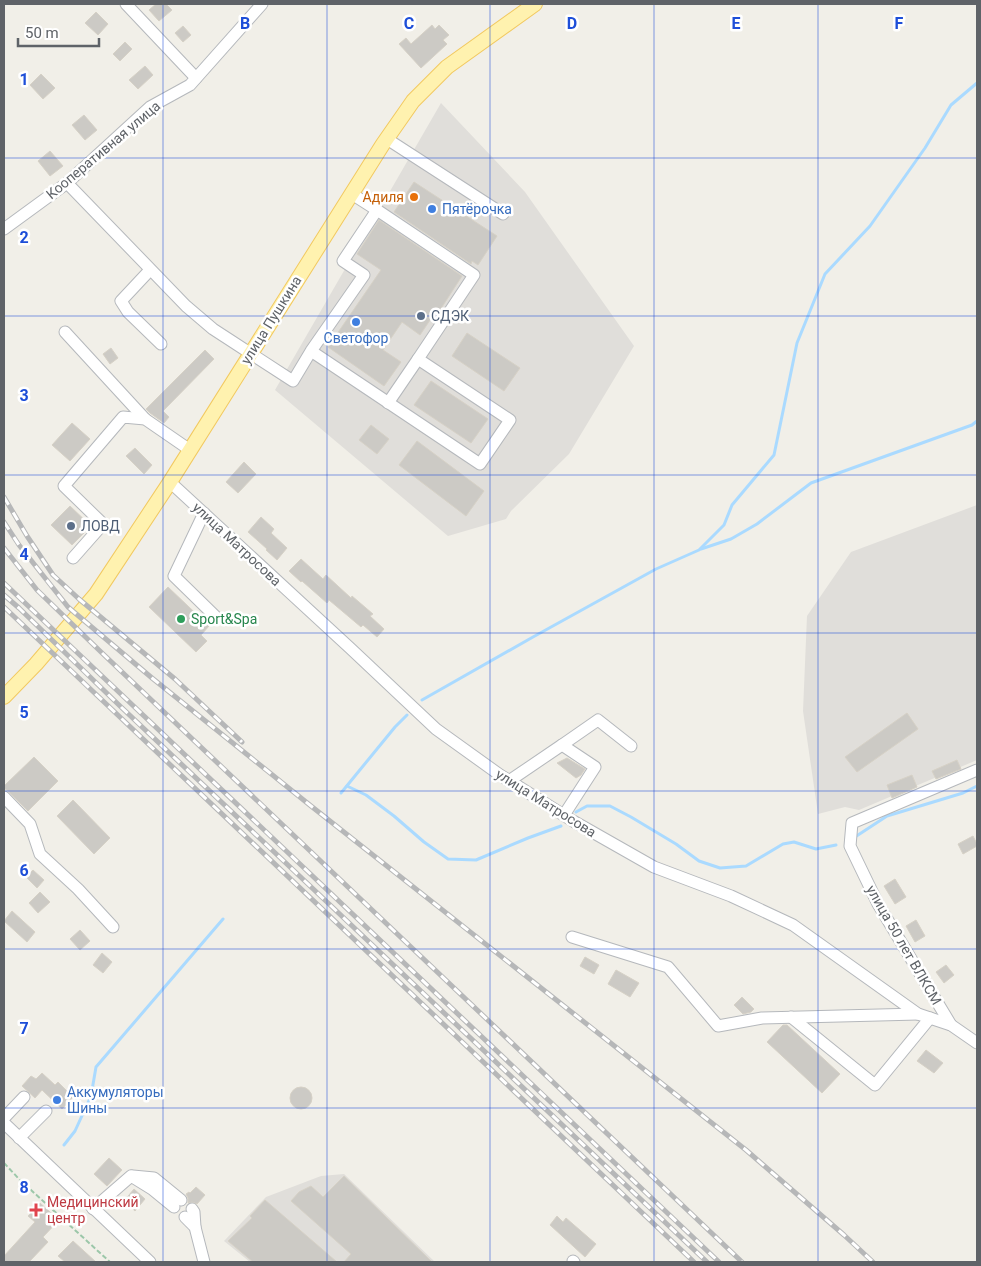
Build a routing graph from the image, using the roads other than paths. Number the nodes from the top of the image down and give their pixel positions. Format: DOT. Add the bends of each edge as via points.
graph roads {
  1 [pos="126,4"];
  2 [pos="262,4"];
  3 [pos="535,4"];
  4 [pos="196,78"];
  5 [pos="387,140"];
  6 [pos="67,183"];
  7 [pos="352,194"];
  8 [pos="377,210"];
  9 [pos="503,214"];
  10 [pos="4,229"];
  11 [pos="150,270"];
  12 [pos="65,332"];
  13 [pos="161,344"];
  14 [pos="311,351"];
  15 [pos="251,352"];
  16 [pos="418,359"];
  17 [pos="388,403"];
  18 [pos="145,419"];
  19 [pos="190,450"];
  20 [pos="170,482"];
  21 [pos="204,513"];
  22 [pos="73,558"];
  23 [pos="217,618"];
  24 [pos="4,697"];
  25 [pos="562,745"];
  26 [pos="631,746"];
  27 [pos="977,770"];
  28 [pos="510,781"];
  29 [pos="4,797"];
  30 [pos="564,815"];
  31 [pos="113,927"];
  32 [pos="572,937"];
  33 [pos="918,1014"];
  34 [pos="791,1017"];
  35 [pos="930,1018"];
  36 [pos="951,1025"];
  37 [pos="977,1043"];
  38 [pos="24,1097"];
  39 [pos="46,1111"];
  40 [pos="4,1118"];
  41 [pos="4,1123"];
  42 [pos="19,1138"];
  43 [pos="177,1203"];
  44 [pos="93,1208"];
  45 [pos="188,1213"];
  46 [pos="150,1262"];
  47 [pos="204,1262"];
  1 -- 4 [label="street"];
  2 -- 4 [label="street, Кооперативная улица"];
  3 -- 5 [label="main road, улица Пушкина" via="447,67 414,101"];
  4 -- 6 [label="street, Кооперативная улица" via="190,85 150,107"];
  5 -- 7 [label="main road, улица Пушкина"];
  5 -- 9 [label="street"];
  6 -- 10 [label="street, Кооперативная улица"];
  6 -- 11 [label="street"];
  7 -- 8 [label="street"];
  7 -- 15 [label="main road, улица Пушкина"];
  8 -- 14 [label="street" via="344,261 364,275"];
  8 -- 16 [label="street" via="474,275"];
  11 -- 13 [label="street" via="121,301"];
  11 -- 15 [label="street" via="213,328"];
  12 -- 18 [label="street"];
  14 -- 15 [label="street" via="293,380"];
  14 -- 17 [label="street"];
  15 -- 19 [label="main road, улица Пушкина"];
  16 -- 17 [label="street"];
  16 -- 17 [label="street" via="510,420 480,464"];
  18 -- 19 [label="street"];
  18 -- 22 [label="street" via="123,418 64,486 103,524"];
  19 -- 20 [label="main road, улица Пушкина"];
  20 -- 21 [label="street, улица Матросова"];
  20 -- 24 [label="main road, улица Пушкина" via="96,594"];
  21 -- 23 [label="street" via="174,576"];
  21 -- 28 [label="street, улица Матросова" via="436,729"];
  25 -- 26 [label="street" via="598,720"];
  25 -- 28 [label="street"];
  25 -- 30 [label="street" via="595,767"];
  27 -- 36 [label="street, улица 50 лет ВЛКСМ" via="852,822 850,846 878,904"];
  28 -- 30 [label="street, улица Матросова"];
  29 -- 31 [label="street" via="30,824 40,854"];
  30 -- 33 [label="street, улица Матросова" via="654,867 731,896 794,925"];
  32 -- 34 [label="street" via="668,967 718,1026 762,1018"];
  33 -- 34 [label="street"];
  33 -- 35 [label="street, улица Матросова"];
  34 -- 35 [label="street" via="875,1085"];
  35 -- 36 [label="street, улица Матросова"];
  36 -- 37 [label="street, улица Матросова"];
  38 -- 40 [label="street"];
  39 -- 42 [label="street"];
  41 -- 42 [label="street"];
  42 -- 44 [label="street"];
  43 -- 44 [label="street" via="131,1176"];
  44 -- 46 [label="street"];
  45 -- 47 [label="street" via="194,1212"];
}
